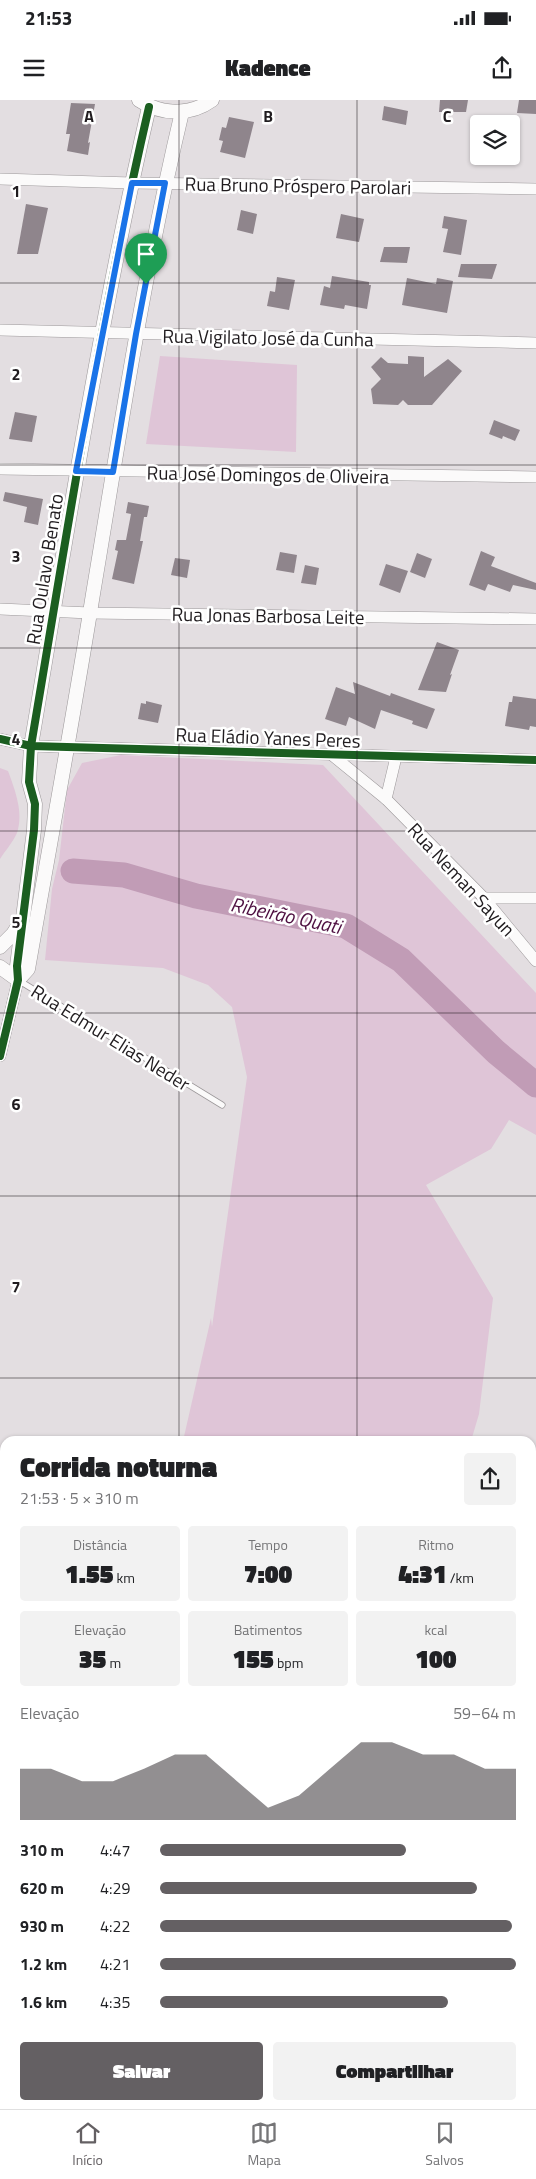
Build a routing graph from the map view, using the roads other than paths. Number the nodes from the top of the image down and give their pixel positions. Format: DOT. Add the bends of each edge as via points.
graph roads {
  1 [pos="212,100"];
  2 [pos="144,104"];
  3 [pos="182,112"];
  4 [pos="0,179"];
  5 [pos="132,183"];
  6 [pos="165,183"];
  7 [pos="536,189"];
  8 [pos="0,330"];
  9 [pos="103,332"];
  10 [pos="136,334"];
  11 [pos="536,344"];
  12 [pos="0,469"];
  13 [pos="76,471"];
  14 [pos="113,472"];
  15 [pos="536,477"];
  16 [pos="0,609"];
  17 [pos="54,610"];
  18 [pos="90,613"];
  19 [pos="536,619"];
  20 [pos="0,739"];
  21 [pos="31,746"];
  22 [pos="67,747"];
  23 [pos="332,755"];
  24 [pos="396,756"];
  25 [pos="536,760"];
  26 [pos="386,799"];
  27 [pos="484,898"];
  28 [pos="536,898"];
  29 [pos="24,917"];
  30 [pos="0,947"];
  31 [pos="536,962"];
  32 [pos="0,967"];
  33 [pos="18,980"];
  34 [pos="0,1056"];
  35 [pos="222,1105"];
  1 -- 3 [label="street, Rua Oulavo Benato"];
  2 -- 3 [label="street, Rua Oulavo Benato" via="165,111"];
  2 -- 5 [label="street, Rua Oulavo Benato"];
  3 -- 6 [label="street"];
  4 -- 5 [label="street, Rua Bruno Próspero Parolari"];
  5 -- 6 [label="street, Rua Bruno Próspero Parolari"];
  5 -- 9 [label="street, Rua Oulavo Benato"];
  6 -- 7 [label="street, Rua Bruno Próspero Parolari"];
  6 -- 10 [label="street"];
  8 -- 9 [label="street, Rua Vigilato José da Cunha"];
  9 -- 10 [label="street, Rua Vigilato José da Cunha"];
  9 -- 13 [label="street, Rua Oulavo Benato"];
  10 -- 11 [label="street, Rua Vigilato José da Cunha"];
  10 -- 14 [label="street"];
  12 -- 13 [label="street, Rua José Domingos de Oliveira"];
  13 -- 14 [label="street, Rua José Domingos de Oliveira"];
  13 -- 17 [label="street, Rua Oulavo Benato"];
  14 -- 15 [label="street, Rua José Domingos de Oliveira"];
  14 -- 18 [label="street"];
  16 -- 17 [label="street, Rua Jonas Barbosa Leite"];
  17 -- 18 [label="street, Rua Jonas Barbosa Leite"];
  17 -- 21 [label="street, Rua Oulavo Benato"];
  18 -- 19 [label="street, Rua Jonas Barbosa Leite"];
  18 -- 22 [label="street"];
  20 -- 21 [label="street, Rua Eládio Yanes Peres"];
  21 -- 22 [label="street, Rua Eládio Yanes Peres"];
  21 -- 29 [label="street, Rua Oulavo Benato" via="29,782 34,804 34,830"];
  22 -- 23 [label="street, Rua Eládio Yanes Peres"];
  22 -- 33 [label="street" via="28,969"];
  23 -- 24 [label="street, Rua Eládio Yanes Peres"];
  23 -- 26 [label="street, Rua Neman Sayun"];
  24 -- 25 [label="street, Rua Eládio Yanes Peres"];
  24 -- 26 [label="street"];
  26 -- 27 [label="street, Rua Neman Sayun"];
  27 -- 28 [label="street"];
  27 -- 31 [label="street, Rua Neman Sayun"];
  29 -- 30 [label="street"];
  29 -- 33 [label="street, Rua Oulavo Benato"];
  32 -- 33 [label="street, Rua Edmur Elias Neder"];
  33 -- 34 [label="street"];
  33 -- 35 [label="lane, Rua Edmur Elias Neder"];
}
